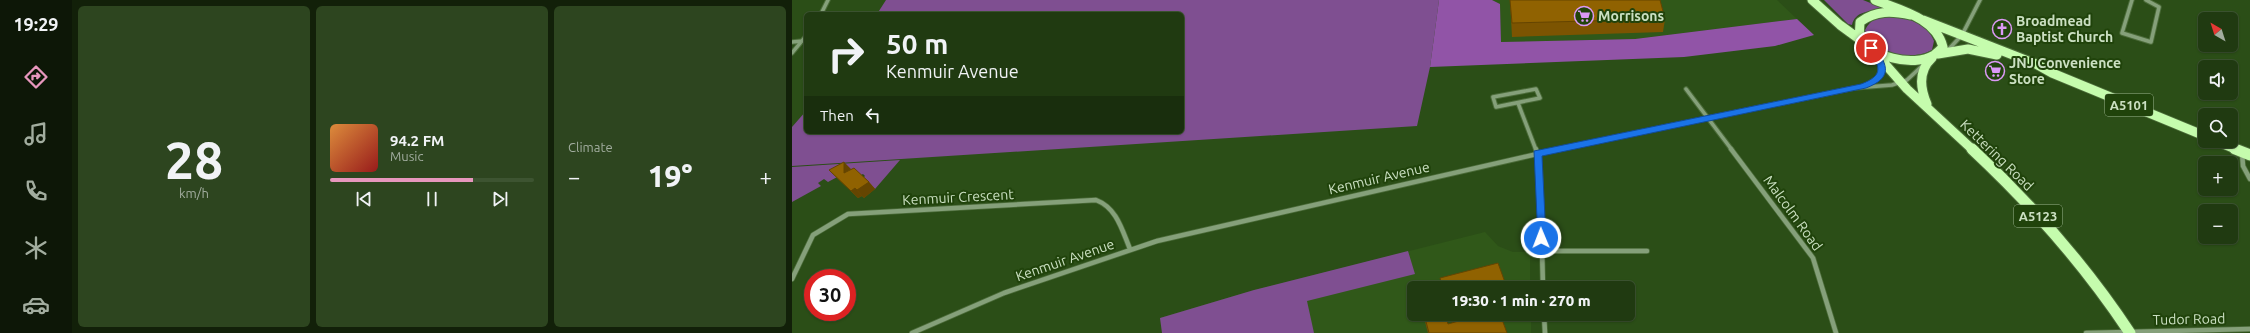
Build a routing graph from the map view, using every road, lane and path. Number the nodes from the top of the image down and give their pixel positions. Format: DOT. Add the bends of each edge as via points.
graph roads {
  1 [pos="828,0"];
  2 [pos="1875,0"];
  3 [pos="1980,0"];
  4 [pos="2132,0"];
  5 [pos="2146,0"];
  6 [pos="1814,1"];
  7 [pos="822,12"];
  8 [pos="1911,15"];
  9 [pos="1923,20"];
  10 [pos="1962,35"];
  11 [pos="803,41"];
  12 [pos="792,42"];
  13 [pos="1868,45"];
  14 [pos="1948,50"];
  15 [pos="792,53"];
  16 [pos="1932,58"];
  17 [pos="1881,61"];
  18 [pos="2052,73"];
  19 [pos="1901,82"];
  20 [pos="1863,87"];
  21 [pos="1686,89"];
  22 [pos="1518,103"];
  23 [pos="1931,111"];
  24 [pos="1707,117"];
  25 [pos="2198,133"];
  26 [pos="2232,148"];
  27 [pos="1538,154"];
  28 [pos="2246,154"];
  29 [pos="2250,179"];
  30 [pos="1130,249"];
  31 [pos="1542,251"];
  32 [pos="1647,251"];
  33 [pos="792,279"];
  34 [pos="1543,281"];
  35 [pos="1544,321"];
  36 [pos="2250,329"];
  37 [pos="2129,332"];
  38 [pos="912,333"];
  39 [pos="1545,333"];
  40 [pos="1836,333"];
  41 [pos="2086,333"];
  1 -- 7 [label="street"];
  2 -- 8 [label="main road"];
  3 -- 10 [label="street"];
  4 -- 5 [label="street" via="2122,33 2151,42 2159,7"];
  6 -- 13 [label="main road, Kettering Road / A5123" via="1840,25"];
  8 -- 9 [label="main road"];
  8 -- 13 [label="main road" via="1886,12 1866,16 1860,22 1858,31"];
  9 -- 10 [label="main road, A5101"];
  9 -- 16 [label="main road, Kettering Road" via="1932,26 1943,40 1943,47"];
  10 -- 14 [label="street"];
  10 -- 18 [label="main road, A5101" via="2036,64"];
  11 -- 12 [label="street"];
  11 -- 15 [label="street"];
  13 -- 16 [label="main road" via="1883,54 1907,60"];
  13 -- 17 [label="main road, Kettering Road / A5123"];
  14 -- 16 [label="main road, A5101"];
  14 -- 18 [label="main road, A5101" via="1975,49"];
  16 -- 19 [label="street, Kenmuir Avenue" via="1907,80"];
  16 -- 23 [label="main road, Kettering Road / A5123" via="1920,82 1922,94"];
  17 -- 19 [label="main road, Kettering Road / A5123"];
  17 -- 20 [label="street, Kenmuir Avenue" via="1882,73 1877,81"];
  18 -- 25 [label="main road, A5101"];
  19 -- 20 [label="street, Kenmuir Avenue" via="1876,88"];
  19 -- 23 [label="main road, Kettering Road / A5123"];
  20 -- 24 [label="street, Kenmuir Avenue"];
  21 -- 24 [label="street, Malcolm Road"];
  22 -- 22 [label="street" via="1496,107 1493,98 1536,89 1540,98"];
  22 -- 27 [label="street"];
  23 -- 37 [label="main road, Kettering Road / A5123" via="2019,195 2056,235"];
  24 -- 27 [label="street, Kenmuir Avenue"];
  24 -- 40 [label="street, Malcolm Road" via="1813,258"];
  26 -- 28 [label="main road"];
  27 -- 30 [label="street, Kenmuir Avenue" via="1281,211"];
  27 -- 31 [label="street"];
  28 -- 29 [label="street" via="2240,161"];
  30 -- 33 [label="street, Kenmuir Crescent" via="1114,212 1109,205 1096,200 848,214 813,235"];
  30 -- 38 [label="street, Kenmuir Avenue" via="1004,293"];
  31 -- 32 [label="street"];
  31 -- 34 [label="street"];
  35 -- 39 [label="street"];
  36 -- 37 [label="street, Tudor Road"];
  37 -- 41 [label="street, Tudor Road"];
}
